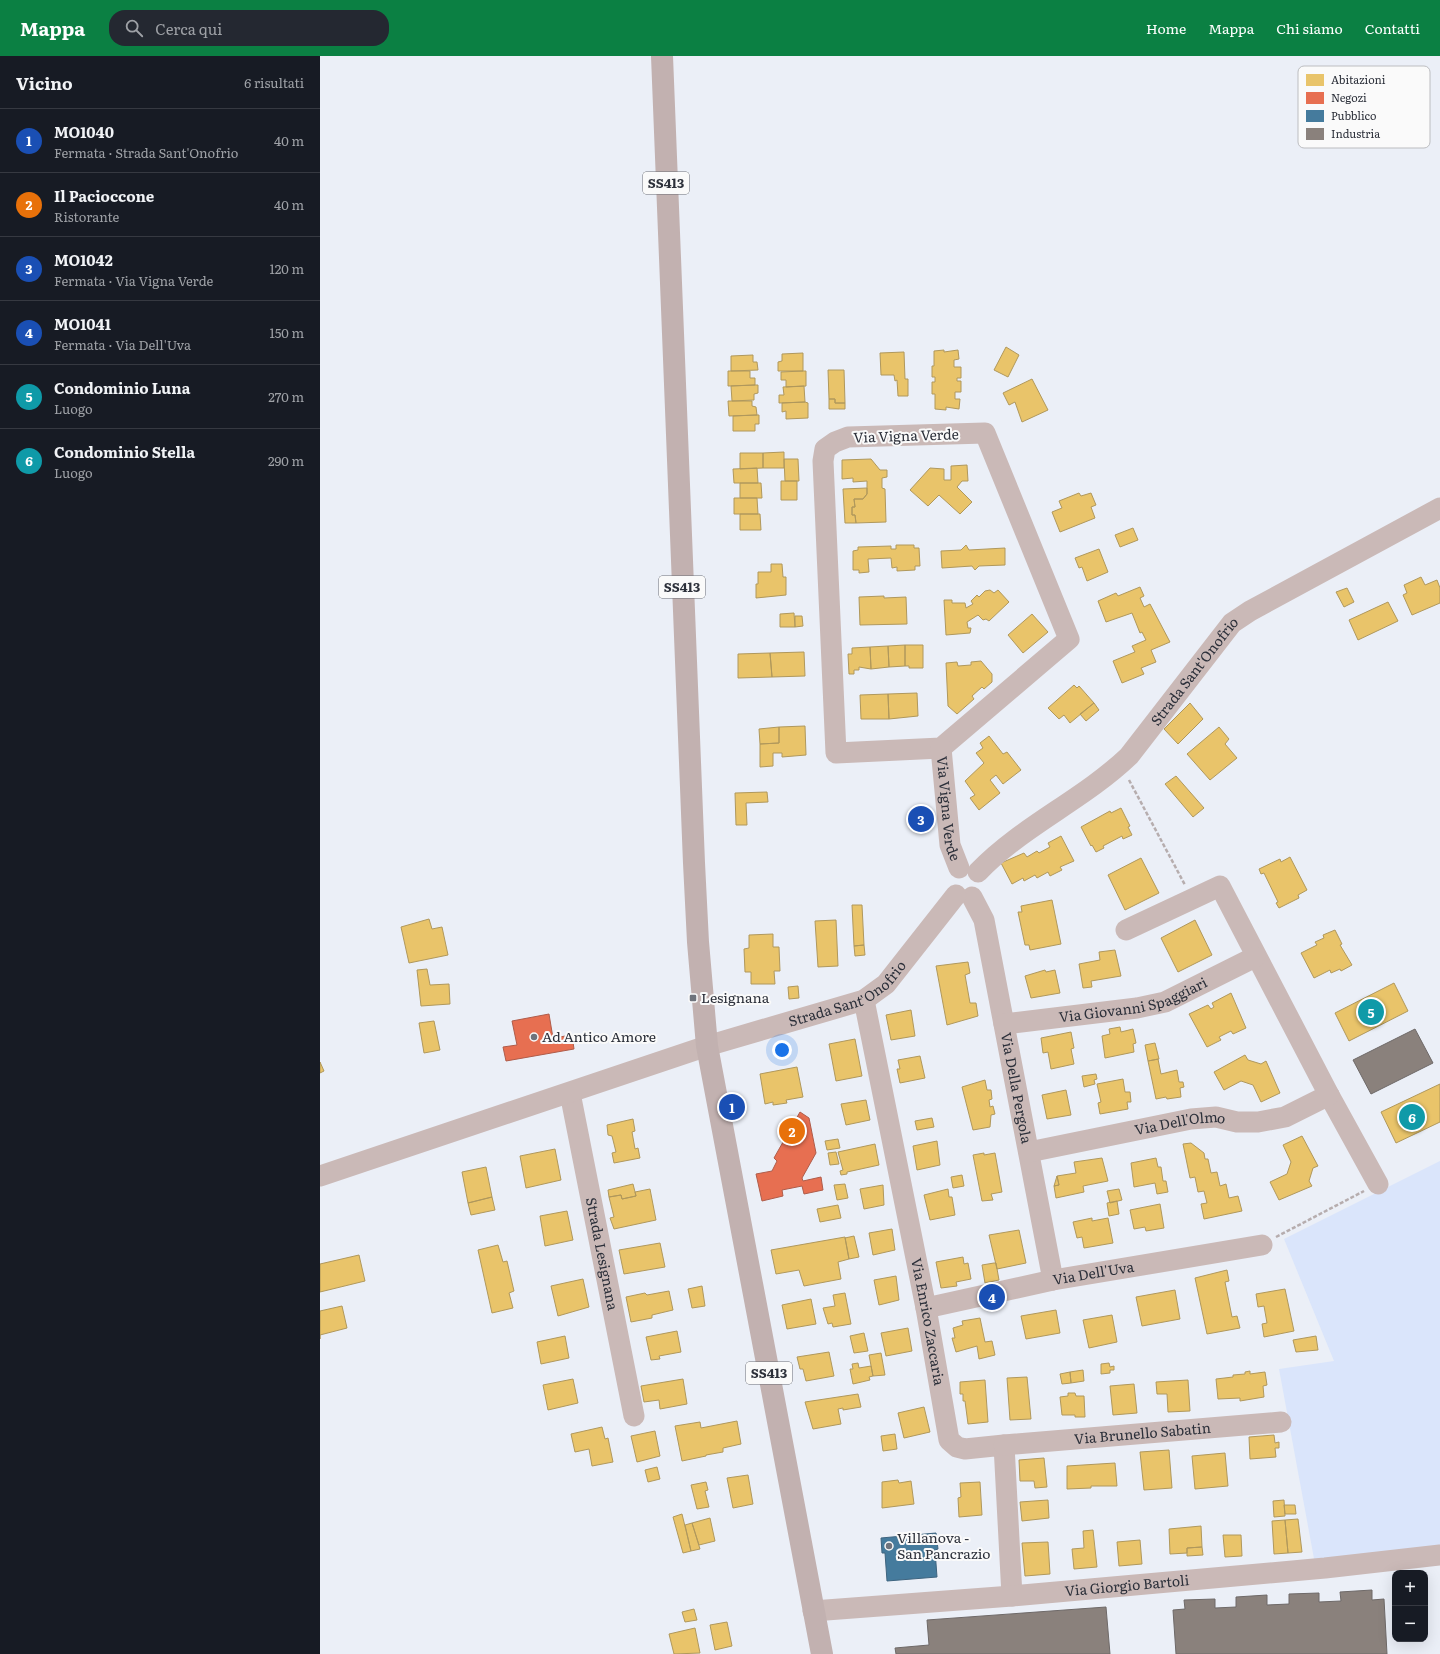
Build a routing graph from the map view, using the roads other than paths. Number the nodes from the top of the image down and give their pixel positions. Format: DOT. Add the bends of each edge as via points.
graph roads {
  1 [pos="662,56"];
  2 [pos="1440,508"];
  3 [pos="941,748"];
  4 [pos="968,870"];
  5 [pos="964,896"];
  6 [pos="1126,930"];
  7 [pos="1255,957"];
  8 [pos="864,1000"];
  9 [pos="1004,1024"];
  10 [pos="707,1046"];
  11 [pos="570,1093"];
  12 [pos="1329,1095"];
  13 [pos="1028,1152"];
  14 [pos="320,1176"];
  15 [pos="1378,1184"];
  16 [pos="1262,1245"];
  17 [pos="1052,1280"];
  18 [pos="926,1308"];
  19 [pos="634,1416"];
  20 [pos="1281,1422"];
  21 [pos="1004,1445"];
  22 [pos="1440,1555"];
  23 [pos="1012,1596"];
  24 [pos="814,1611"];
  25 [pos="822,1654"];
  1 -- 10 [label="main road, SS413" via="694,863"];
  2 -- 4 [label="street, Strada Sant'Onofrio" via="1232,623 1120,764"];
  3 -- 3 [label="street, Via Vigna Verde" via="836,753 823,461 825,449 848,437 985,433 1069,638"];
  3 -- 4 [label="street, Via Vigna Verde" via="950,845"];
  4 -- 5 [label="street" via="982,881 980,891"];
  4 -- 5 [label="street" via="955,871 950,881 952,891"];
  5 -- 8 [label="street, Strada Sant'Onofrio" via="886,984"];
  5 -- 9 [label="street, Via Della Pergola" via="984,920"];
  6 -- 7 [label="street" via="1220,886"];
  7 -- 9 [label="street, Via Giovanni Spaggiari" via="1165,1002 1137,1008"];
  7 -- 12 [label="street"];
  8 -- 10 [label="street, Strada Sant'Onofrio"];
  8 -- 18 [label="street, Via Enrico Zaccaria"];
  9 -- 13 [label="street, Via Della Pergola"];
  10 -- 11 [label="street"];
  10 -- 24 [label="main road, SS413"];
  11 -- 14 [label="street"];
  11 -- 19 [label="street, Strada Lesignana"];
  12 -- 13 [label="street, Via Dell'Olmo" via="1285,1117 1258,1122 1237,1122 1216,1117 1191,1118"];
  12 -- 15 [label="street"];
  13 -- 17 [label="street, Via Della Pergola"];
  16 -- 17 [label="street, Via Dell'Uva"];
  17 -- 18 [label="street, Via Dell'Uva"];
  18 -- 21 [label="street, Via Enrico Zaccaria" via="950,1440 956,1447 965,1449"];
  20 -- 21 [label="street, Via Brunello Sabatin"];
  21 -- 23 [label="street"];
  22 -- 23 [label="street, Via Giorgio Bartoli"];
  23 -- 24 [label="street, Via Giorgio Bartoli"];
  24 -- 25 [label="main road, SS413"];
}
